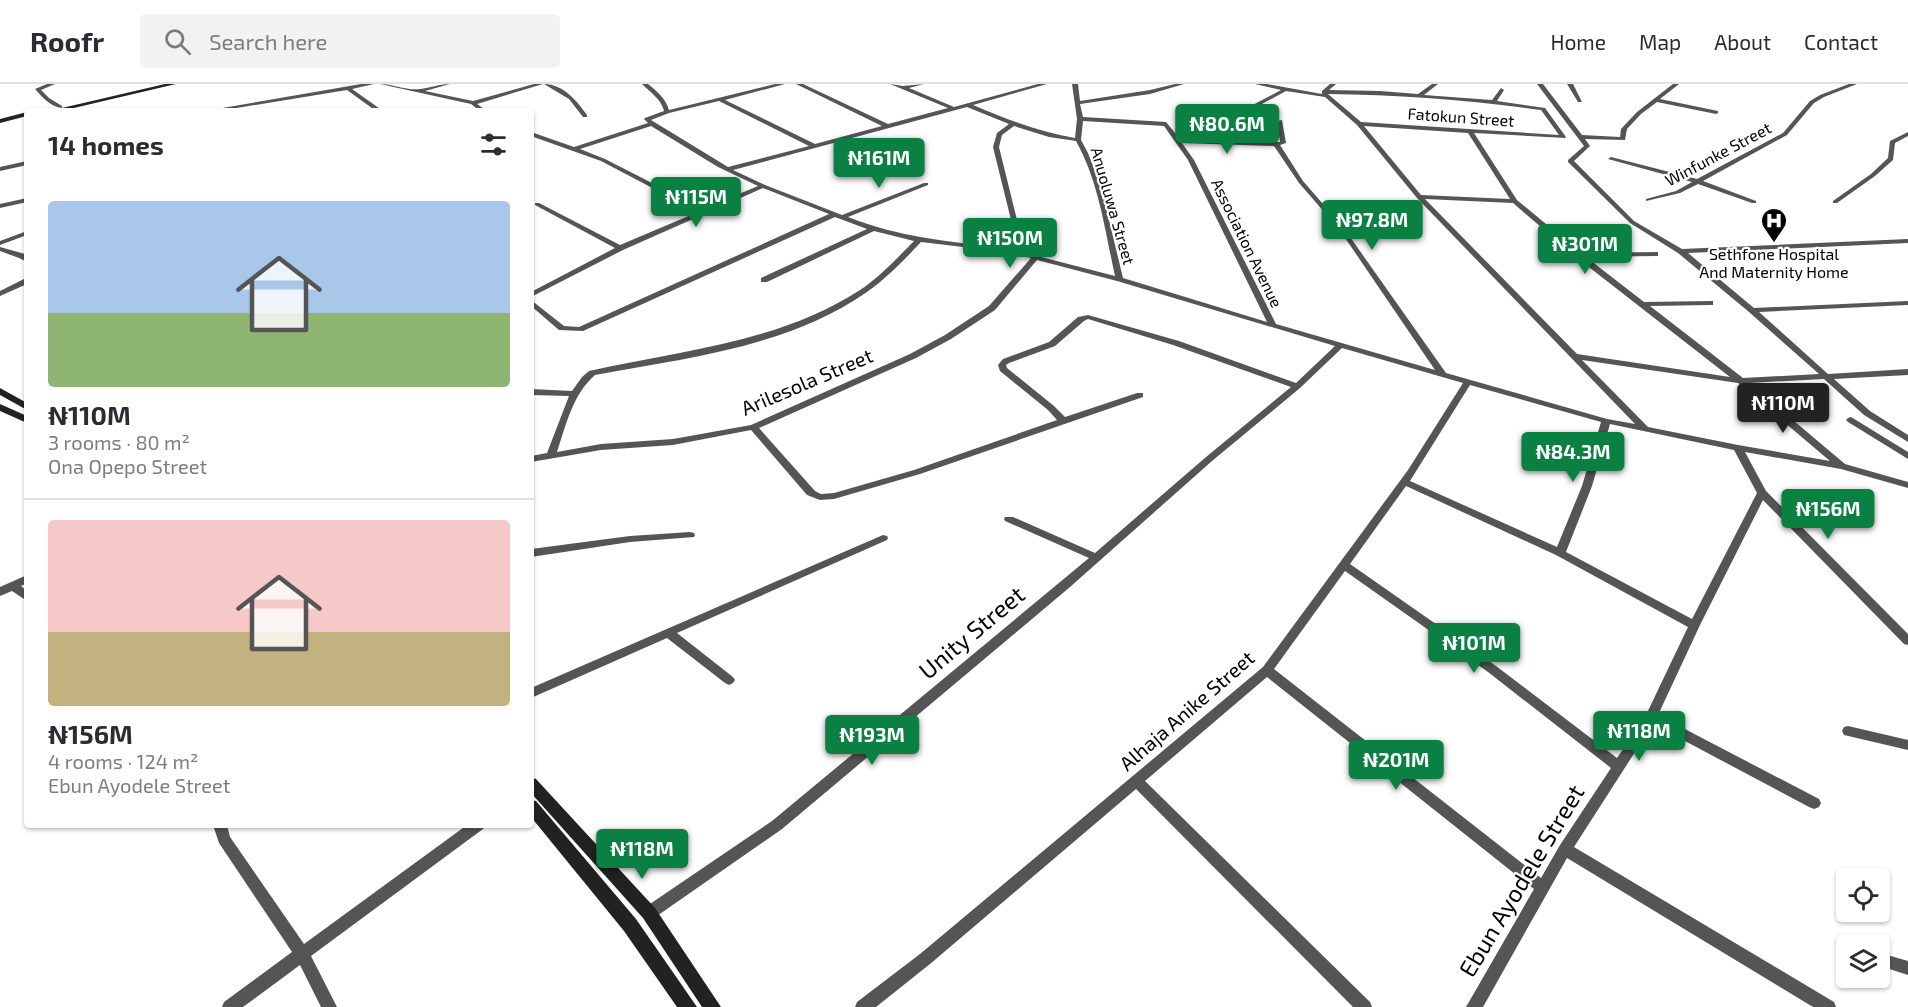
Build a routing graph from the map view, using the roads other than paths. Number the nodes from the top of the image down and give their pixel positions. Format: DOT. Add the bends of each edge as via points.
graph roads {
  1 [pos="52,84"];
  2 [pos="162,84"];
  3 [pos="173,84"];
  4 [pos="371,84"];
  5 [pos="383,84"];
  6 [pos="447,84"];
  7 [pos="540,84"];
  8 [pos="547,84"];
  9 [pos="657,84"];
  10 [pos="782,84"];
  11 [pos="799,84"];
  12 [pos="893,84"];
  13 [pos="921,84"];
  14 [pos="1044,84"];
  15 [pos="1075,84"];
  16 [pos="1181,84"];
  17 [pos="1258,84"];
  18 [pos="1333,84"];
  19 [pos="1435,84"];
  20 [pos="1540,84"];
  21 [pos="1570,84"];
  22 [pos="1676,84"];
  23 [pos="1854,84"];
  24 [pos="646,85"];
  25 [pos="348,88"];
  26 [pos="903,88"];
  27 [pos="1284,90"];
  28 [pos="1502,90"];
  29 [pos="417,92"];
  30 [pos="1326,94"];
  31 [pos="1420,95"];
  32 [pos="719,99"];
  33 [pos="1657,100"];
  34 [pos="1580,101"];
  35 [pos="1494,102"];
  36 [pos="473,103"];
  37 [pos="1077,103"];
  38 [pos="968,105"];
  39 [pos="60,107"];
  40 [pos="56,108"];
  41 [pos="65,108"];
  42 [pos="228,108"];
  43 [pos="376,108"];
  44 [pos="480,108"];
  45 [pos="955,109"];
  46 [pos="667,112"];
  47 [pos="1716,112"];
  48 [pos="585,116"];
  49 [pos="24,117"];
  50 [pos="1080,119"];
  51 [pos="0,122"];
  52 [pos="1225,122"];
  53 [pos="1280,122"];
  54 [pos="652,124"];
  55 [pos="1013,124"];
  56 [pos="1359,124"];
  57 [pos="887,126"];
  58 [pos="1470,132"];
  59 [pos="1908,134"];
  60 [pos="534,137"];
  61 [pos="1579,137"];
  62 [pos="1078,140"];
  63 [pos="1178,141"];
  64 [pos="1276,144"];
  65 [pos="814,146"];
  66 [pos="575,149"];
  67 [pos="1611,159"];
  68 [pos="24,163"];
  69 [pos="0,169"];
  70 [pos="729,169"];
  71 [pos="1697,181"];
  72 [pos="926,184"];
  73 [pos="763,186"];
  74 [pos="1419,197"];
  75 [pos="1648,200"];
  76 [pos="24,201"];
  77 [pos="1515,201"];
  78 [pos="1754,202"];
  79 [pos="1835,202"];
  80 [pos="537,204"];
  81 [pos="0,206"];
  82 [pos="703,212"];
  83 [pos="839,216"];
  84 [pos="873,230"];
  85 [pos="24,234"];
  86 [pos="919,240"];
  87 [pos="1908,241"];
  88 [pos="0,243"];
  89 [pos="620,248"];
  90 [pos="0,249"];
  91 [pos="1006,250"];
  92 [pos="1681,251"];
  93 [pos="1655,254"];
  94 [pos="1579,255"];
  95 [pos="24,258"];
  96 [pos="1034,259"];
  97 [pos="1120,279"];
  98 [pos="764,280"];
  99 [pos="24,282"];
  100 [pos="534,293"];
  101 [pos="0,294"];
  102 [pos="1710,303"];
  103 [pos="1908,303"];
  104 [pos="1644,304"];
  105 [pos="534,305"];
  106 [pos="1752,310"];
  107 [pos="1273,326"];
  108 [pos="1340,346"];
  109 [pos="1573,356"];
  110 [pos="1888,372"];
  111 [pos="1908,372"];
  112 [pos="1443,375"];
  113 [pos="1826,378"];
  114 [pos="1908,379"];
  115 [pos="1741,381"];
  116 [pos="1468,382"];
  117 [pos="1297,386"];
  118 [pos="0,391"];
  119 [pos="534,392"];
  120 [pos="574,394"];
  121 [pos="1140,395"];
  122 [pos="24,406"];
  123 [pos="0,407"];
  124 [pos="24,410"];
  125 [pos="16,415"];
  126 [pos="24,419"];
  127 [pos="1851,420"];
  128 [pos="1063,421"];
  129 [pos="1606,421"];
  130 [pos="753,427"];
  131 [pos="1644,428"];
  132 [pos="1908,439"];
  133 [pos="1738,448"];
  134 [pos="552,455"];
  135 [pos="1908,456"];
  136 [pos="534,458"];
  137 [pos="1842,466"];
  138 [pos="1405,482"];
  139 [pos="1907,484"];
  140 [pos="1762,494"];
  141 [pos="1009,519"];
  142 [pos="690,535"];
  143 [pos="883,538"];
  144 [pos="534,553"];
  145 [pos="1560,553"];
  146 [pos="1096,557"];
  147 [pos="1343,564"];
  148 [pos="24,580"];
  149 [pos="13,585"];
  150 [pos="0,592"];
  151 [pos="24,594"];
  152 [pos="1694,625"];
  153 [pos="668,632"];
  154 [pos="1908,641"];
  155 [pos="1268,670"];
  156 [pos="729,680"];
  157 [pos="534,692"];
  158 [pos="1651,717"];
  159 [pos="1848,731"];
  160 [pos="1908,745"];
  161 [pos="1618,766"];
  162 [pos="1136,780"];
  163 [pos="534,786"];
  164 [pos="1814,803"];
  165 [pos="534,810"];
  166 [pos="221,828"];
  167 [pos="474,828"];
  168 [pos="1565,849"];
  169 [pos="1544,888"];
  170 [pos="649,913"];
  171 [pos="302,954"];
  172 [pos="1890,963"];
  173 [pos="1908,968"];
  174 [pos="230,1007"];
  175 [pos="329,1007"];
  176 [pos="688,1007"];
  177 [pos="712,1007"];
  178 [pos="863,1007"];
  179 [pos="1364,1007"];
  180 [pos="1474,1007"];
  181 [pos="1828,1007"];
  1 -- 39 [label="street" via="38,89"];
  2 -- 39 [label="street"];
  3 -- 41 [label="street"];
  4 -- 25 [label="street"];
  5 -- 29 [label="street"];
  6 -- 29 [label="street"];
  7 -- 36 [label="street"];
  8 -- 48 [label="street" via="571,98"];
  9 -- 24 [label="street"];
  10 -- 32 [label="street"];
  11 -- 57 [label="street"];
  12 -- 26 [label="street"];
  13 -- 26 [label="street"];
  14 -- 38 [label="street"];
  15 -- 37 [label="street, Anuoluwa Street"];
  16 -- 37 [label="street"];
  17 -- 27 [label="street"];
  18 -- 30 [label="street"];
  19 -- 31 [label="street"];
  20 -- 61 [label="street"];
  21 -- 34 [label="street"];
  22 -- 33 [label="street"];
  23 -- 71 [label="street, Winfunke Street" via="1812,102 1785,134"];
  24 -- 46 [label="street" via="665,104"];
  25 -- 42 [label="street"];
  25 -- 43 [label="street"];
  26 -- 45 [label="street"];
  27 -- 30 [label="street"];
  27 -- 52 [label="street"];
  28 -- 35 [label="street"];
  29 -- 36 [label="street"];
  30 -- 31 [label="street"];
  30 -- 56 [label="street"];
  31 -- 35 [label="street"];
  32 -- 46 [label="street"];
  32 -- 65 [label="street"];
  33 -- 47 [label="street"];
  33 -- 61 [label="street" via="1624,129 1623,139"];
  35 -- 58 [label="street, Fatokun Street" via="1543,109 1563,135 1560,138"];
  36 -- 44 [label="street"];
  37 -- 50 [label="street, Anuoluwa Street"];
  38 -- 45 [label="street"];
  38 -- 55 [label="street"];
  39 -- 40 [label="street"];
  45 -- 57 [label="street"];
  46 -- 54 [label="street" via="647,119"];
  49 -- 51 [label="street"];
  50 -- 62 [label="street, Anuoluwa Street"];
  50 -- 63 [label="street, Association Avenue" via="1166,124"];
  53 -- 64 [label="street" via="1283,143"];
  54 -- 66 [label="street"];
  54 -- 70 [label="street"];
  55 -- 62 [label="street"];
  55 -- 91 [label="street" via="999,134 996,147 1016,228"];
  56 -- 58 [label="street, Fatokun Street"];
  56 -- 74 [label="street"];
  57 -- 65 [label="street"];
  58 -- 77 [label="street"];
  59 -- 79 [label="street" via="1892,142 1891,159"];
  60 -- 66 [label="street"];
  61 -- 92 [label="street" via="1587,147 1570,161 1632,222"];
  62 -- 97 [label="street, Anuoluwa Street" via="1085,150 1105,213"];
  63 -- 64 [label="street"];
  63 -- 107 [label="street, Association Avenue"];
  64 -- 112 [label="street" via="1301,182 1341,228"];
  65 -- 70 [label="street"];
  66 -- 82 [label="street"];
  67 -- 71 [label="street"];
  68 -- 69 [label="street"];
  70 -- 73 [label="street"];
  71 -- 75 [label="street, Winfunke Street" via="1660,199"];
  71 -- 78 [label="street"];
  72 -- 83 [label="street"];
  73 -- 82 [label="street"];
  73 -- 83 [label="street"];
  74 -- 77 [label="street"];
  74 -- 109 [label="street"];
  76 -- 81 [label="street"];
  77 -- 94 [label="street"];
  80 -- 89 [label="street"];
  82 -- 89 [label="street"];
  83 -- 84 [label="street"];
  83 -- 105 [label="street" via="580,329 562,328"];
  84 -- 86 [label="street"];
  84 -- 98 [label="street"];
  85 -- 88 [label="street"];
  86 -- 91 [label="street"];
  86 -- 120 [label="street" via="863,291 808,320 717,350 592,373 584,377"];
  87 -- 92 [label="street"];
  89 -- 100 [label="street"];
  90 -- 95 [label="street"];
  91 -- 96 [label="street"];
  92 -- 106 [label="street"];
  93 -- 94 [label="street"];
  94 -- 104 [label="street"];
  96 -- 97 [label="street"];
  96 -- 130 [label="street, Arilesola Street" via="1006,295 974,321 930,346"];
  97 -- 107 [label="street"];
  99 -- 101 [label="street"];
  102 -- 104 [label="street"];
  103 -- 106 [label="street"];
  104 -- 115 [label="street"];
  106 -- 113 [label="street"];
  107 -- 108 [label="street"];
  108 -- 112 [label="street"];
  108 -- 117 [label="street, Unity Street"];
  109 -- 115 [label="street"];
  109 -- 131 [label="street"];
  110 -- 111 [label="street"];
  110 -- 113 [label="street"];
  110 -- 114 [label="street"];
  112 -- 116 [label="street"];
  113 -- 115 [label="street"];
  113 -- 132 [label="street" via="1867,413"];
  115 -- 137 [label="street"];
  116 -- 129 [label="street"];
  116 -- 138 [label="street, Alhaja Anike Street"];
  117 -- 128 [label="street" via="1088,317 1052,344 1002,365"];
  117 -- 146 [label="street, Unity Street"];
  118 -- 122 [label="street"];
  119 -- 120 [label="street"];
  120 -- 134 [label="street"];
  121 -- 128 [label="street"];
  123 -- 125 [label="street"];
  124 -- 125 [label="street"];
  125 -- 126 [label="street"];
  127 -- 135 [label="street"];
  128 -- 130 [label="street" via="917,472 834,496 811,493"];
  129 -- 131 [label="street"];
  129 -- 145 [label="street" via="1587,486"];
  130 -- 134 [label="street, Arilesola Street" via="673,442"];
  131 -- 133 [label="street"];
  133 -- 137 [label="street"];
  133 -- 140 [label="street"];
  134 -- 136 [label="street, Arilesola Street"];
  137 -- 139 [label="street"];
  138 -- 145 [label="street"];
  138 -- 147 [label="street, Alhaja Anike Street"];
  140 -- 152 [label="street, Ebun Ayodele Street"];
  140 -- 154 [label="street"];
  141 -- 146 [label="street"];
  142 -- 144 [label="street"];
  143 -- 153 [label="street"];
  145 -- 152 [label="street"];
  146 -- 170 [label="street, Unity Street" via="777,825"];
  147 -- 155 [label="street, Alhaja Anike Street"];
  147 -- 161 [label="street" via="1492,669"];
  148 -- 149 [label="street"];
  149 -- 150 [label="street"];
  149 -- 151 [label="street"];
  152 -- 158 [label="street, Ebun Ayodele Street"];
  153 -- 156 [label="street"];
  153 -- 157 [label="street"];
  155 -- 162 [label="street, Alhaja Anike Street"];
  155 -- 169 [label="street"];
  158 -- 161 [label="street, Ebun Ayodele Street"];
  158 -- 164 [label="street"];
  159 -- 160 [label="street"];
  161 -- 168 [label="street, Ebun Ayodele Street"];
  162 -- 178 [label="street, Alhaja Anike Street" via="926,959"];
  162 -- 179 [label="street"];
  163 -- 170 [label="street"];
  165 -- 176 [label="street" via="630,925"];
  166 -- 171 [label="street" via="224,839"];
  167 -- 171 [label="street"];
  168 -- 169 [label="street, Ebun Ayodele Street"];
  168 -- 181 [label="street"];
  169 -- 180 [label="street, Ebun Ayodele Street"];
  170 -- 177 [label="street"];
  171 -- 174 [label="street"];
  171 -- 175 [label="street"];
  172 -- 173 [label="street"];
}
